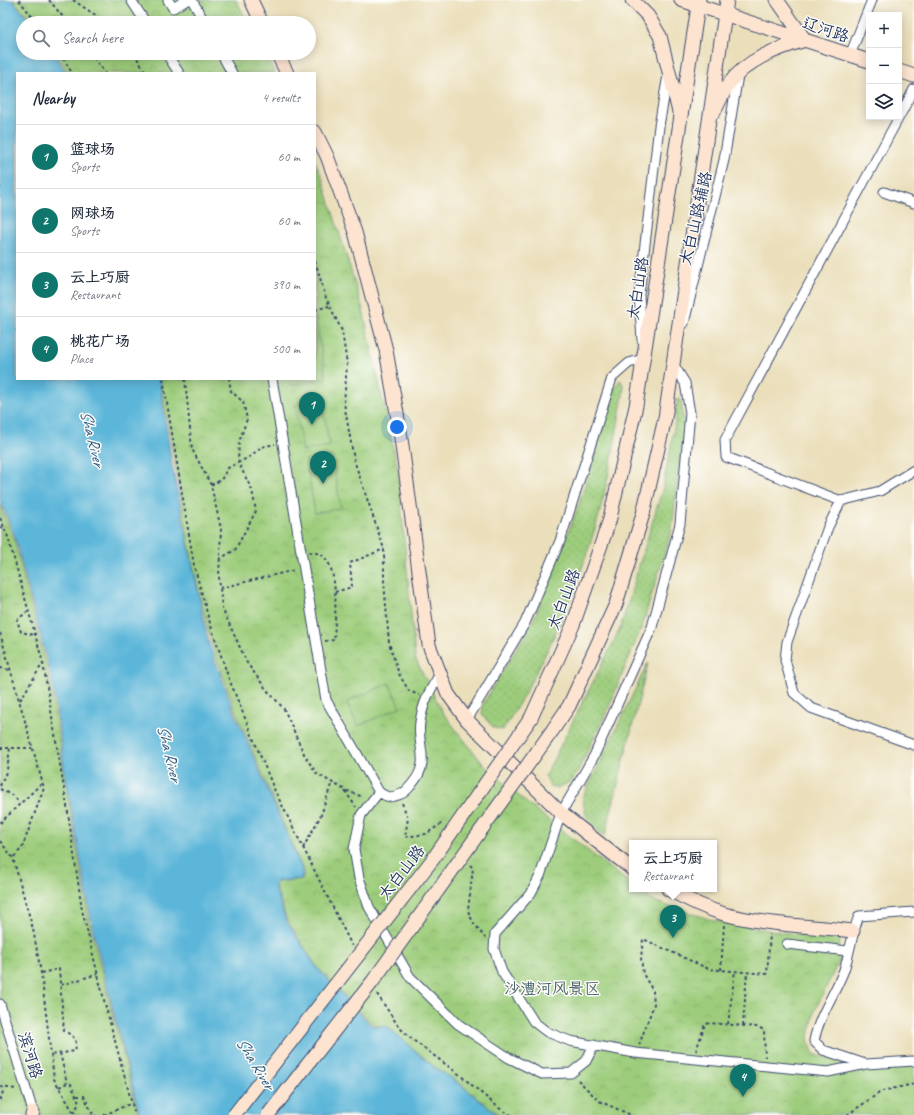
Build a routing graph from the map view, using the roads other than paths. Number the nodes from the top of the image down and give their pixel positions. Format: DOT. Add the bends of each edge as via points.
graph roads {
  1 [pos="131,0"];
  2 [pos="168,0"];
  3 [pos="187,0"];
  4 [pos="192,0"];
  5 [pos="251,0"];
  6 [pos="632,0"];
  7 [pos="681,0"];
  8 [pos="727,0"];
  9 [pos="777,0"];
  10 [pos="872,0"];
  11 [pos="698,3"];
  12 [pos="725,15"];
  13 [pos="141,16"];
  14 [pos="201,16"];
  15 [pos="259,16"];
  16 [pos="805,40"];
  17 [pos="850,55"];
  18 [pos="171,60"];
  19 [pos="225,60"];
  20 [pos="280,60"];
  21 [pos="866,60"];
  22 [pos="669,68"];
  23 [pos="178,72"];
  24 [pos="231,72"];
  25 [pos="286,72"];
  26 [pos="902,72"];
  27 [pos="738,75"];
  28 [pos="914,76"];
  29 [pos="914,89"];
  30 [pos="902,111"];
  31 [pos="681,120"];
  32 [pos="897,120"];
  33 [pos="709,121"];
  34 [pos="316,134"];
  35 [pos="884,192"];
  36 [pos="914,203"];
  37 [pos="643,359"];
  38 [pos="672,364"];
  39 [pos="272,380"];
  40 [pos="914,470"];
  41 [pos="841,501"];
  42 [pos="440,674"];
  43 [pos="467,720"];
  44 [pos="914,745"];
  45 [pos="378,792"];
  46 [pos="561,813"];
  47 [pos="629,867"];
  48 [pos="674,892"];
  49 [pos="914,912"];
  50 [pos="853,931"];
  51 [pos="787,944"];
  52 [pos="848,951"];
  53 [pos="0,1004"];
  54 [pos="594,1045"];
  55 [pos="914,1061"];
  56 [pos="866,1064"];
  57 [pos="33,1114"];
  58 [pos="234,1115"];
  59 [pos="268,1115"];
  1 -- 13 [label="street"];
  2 -- 3 [label="street" via="173,8"];
  4 -- 14 [label="street"];
  5 -- 15 [label="main road"];
  6 -- 22 [label="main road" via="648,16 660,36"];
  7 -- 11 [label="main road, 辽河路"];
  8 -- 12 [label="main road"];
  9 -- 16 [label="main road"];
  10 -- 17 [label="street"];
  11 -- 12 [label="main road, 辽河路"];
  11 -- 31 [label="main road, 太白山路"];
  12 -- 16 [label="main road, 辽河路"];
  12 -- 33 [label="main road"];
  16 -- 17 [label="main road, 辽河路"];
  16 -- 27 [label="main road" via="779,48 750,62"];
  17 -- 21 [label="main road, 辽河路"];
  18 -- 23 [label="street"];
  19 -- 24 [label="street"];
  20 -- 25 [label="main road"];
  22 -- 31 [label="main road"];
  22 -- 37 [label="street" via="659,126 639,295"];
  26 -- 28 [label="main road"];
  27 -- 33 [label="main road" via="729,85"];
  27 -- 38 [label="street, 太白山路辅路" via="722,167 694,289"];
  29 -- 30 [label="street"];
  31 -- 37 [label="main road, 太白山路"];
  32 -- 41 [label="street" via="726,440 726,457"];
  33 -- 38 [label="main road"];
  34 -- 42 [label="main road" via="327,156 355,232 386,350 400,431 429,645"];
  35 -- 36 [label="street"];
  37 -- 43 [label="street" via="630,363 612,378 560,541 525,624"];
  37 -- 58 [label="main road, 太白山路, bridge" via="636,406 610,522 573,625 531,718 433,859"];
  38 -- 46 [label="street" via="685,383 690,413 680,524 652,627 594,756"];
  38 -- 59 [label="main road, bridge" via="665,418 643,514 616,604 569,706 373,981"];
  39 -- 45 [label="street" via="326,700"];
  40 -- 41 [label="street" via="880,490"];
  41 -- 44 [label="street" via="828,527 786,642 785,660 794,693 810,708"];
  42 -- 43 [label="main road" via="448,694"];
  42 -- 45 [label="street" via="425,698 419,724 423,761 418,777 405,792 398,795 386,797"];
  43 -- 46 [label="main road"];
  45 -- 54 [label="street" via="361,815 354,850 359,878 370,907 410,977 458,1024 509,1058 542,1074 571,1073 586,1061"];
  46 -- 47 [label="main road"];
  46 -- 54 [label="street" via="540,876 531,893 496,934 494,949 502,972 534,1022 547,1032 570,1041"];
  48 -- 50 [label="main road" via="696,904 725,914"];
  49 -- 50 [label="street" via="858,916"];
  50 -- 52 [label="street"];
  51 -- 52 [label="street"];
  52 -- 56 [label="street" via="844,970 816,1030 814,1041 823,1050"];
  53 -- 57 [label="street, 滨河路"];
  54 -- 56 [label="street" via="694,1060 828,1072"];
  55 -- 56 [label="street"];
}
